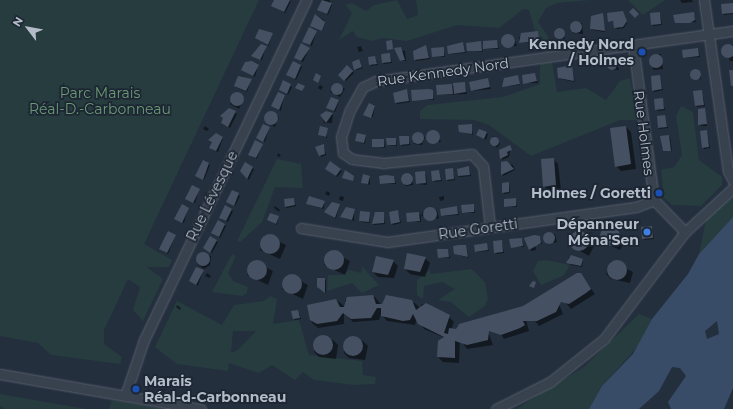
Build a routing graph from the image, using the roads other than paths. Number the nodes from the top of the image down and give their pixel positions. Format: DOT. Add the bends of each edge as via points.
graph roads {
  1 [pos="306,0"];
  2 [pos="704,0"];
  3 [pos="733,31"];
  4 [pos="710,34"];
  5 [pos="633,45"];
  6 [pos="733,181"];
  7 [pos="733,188"];
  8 [pos="654,200"];
  9 [pos="490,227"];
  10 [pos="301,228"];
  11 [pos="686,232"];
  12 [pos="0,374"];
  13 [pos="125,396"];
  14 [pos="201,409"];
  15 [pos="496,409"];
  1 -- 13 [label="street, Rue Lévesque" via="144,340"];
  2 -- 4 [label="street"];
  3 -- 4 [label="street, Rue Kennedy Nord"];
  4 -- 5 [label="street, Rue Kennedy Nord"];
  4 -- 6 [label="street" via="728,171"];
  5 -- 8 [label="street, Rue Holmes"];
  5 -- 9 [label="street, Rue Kennedy Nord" via="376,81 359,91 342,137 343,153 352,160 384,163 472,154 483,166"];
  7 -- 11 [label="street"];
  8 -- 9 [label="street, Rue Goretti" via="636,207"];
  8 -- 11 [label="street"];
  9 -- 10 [label="street, Rue Goretti" via="378,243"];
  11 -- 15 [label="street" via="604,339 550,382"];
  12 -- 13 [label="street"];
  13 -- 14 [label="street"];
}
